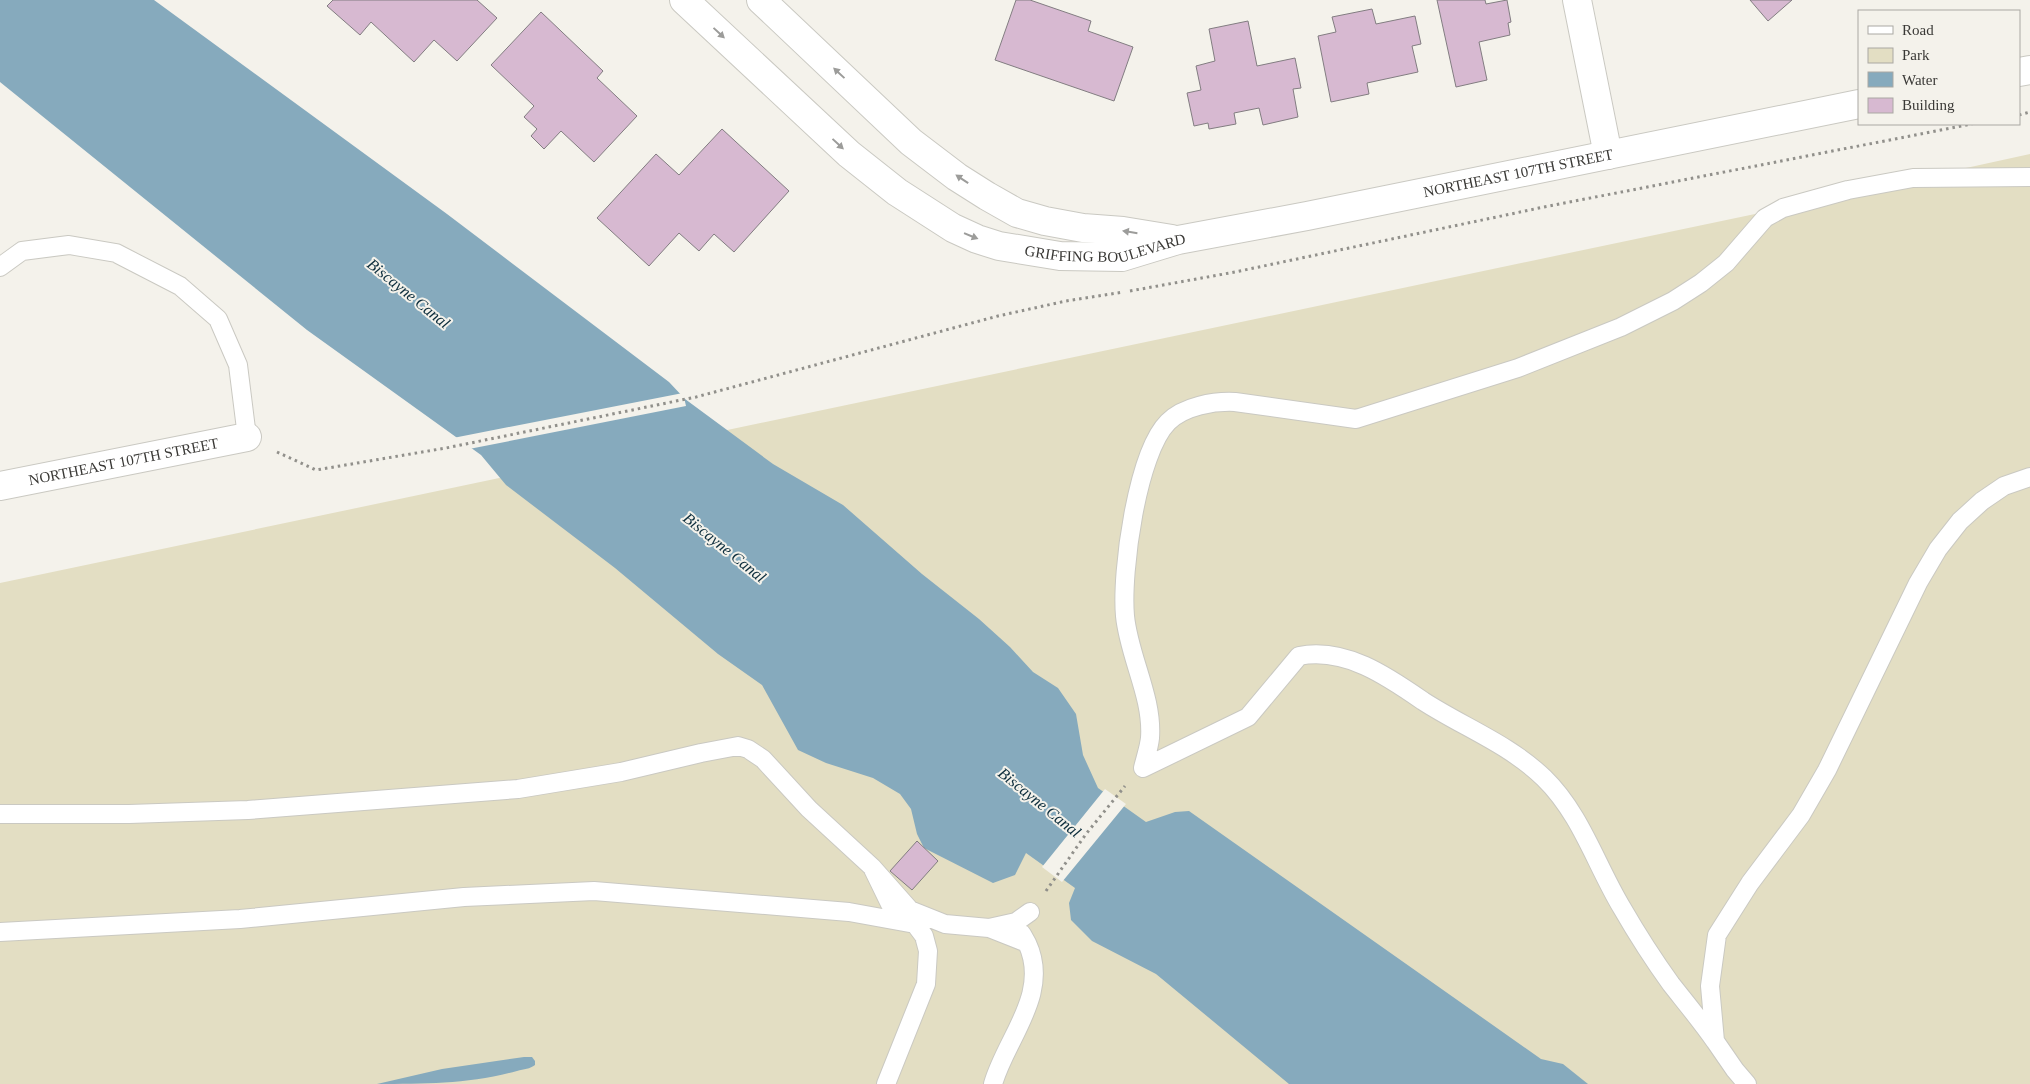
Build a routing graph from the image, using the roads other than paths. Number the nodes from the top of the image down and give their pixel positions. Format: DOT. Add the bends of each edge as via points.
graph roads {
  1 [pos="684,0"];
  2 [pos="761,0"];
  3 [pos="1577,0"];
  4 [pos="1858,104"];
  5 [pos="1608,155"];
  6 [pos="2030,177"];
  7 [pos="1178,240"];
  8 [pos="0,267"];
  9 [pos="247,437"];
  10 [pos="2030,476"];
  11 [pos="0,486"];
  12 [pos="0,814"];
  13 [pos="872,867"];
  14 [pos="1030,912"];
  15 [pos="1016,922"];
  16 [pos="915,924"];
  17 [pos="989,928"];
  18 [pos="0,932"];
  19 [pos="1027,943"];
  20 [pos="1715,1041"];
  21 [pos="886,1084"];
  22 [pos="993,1084"];
  23 [pos="1747,1084"];
  1 -- 7 [label="street, GRIFFING BOULEVARD, one-way" via="849,154 897,192 952,228 999,246 1060,256 1122,257"];
  7 -- 2 [label="street, GRIFFING BOULEVARD, one-way" via="1083,228 1017,213 957,177 911,142"];
  3 -- 5 [label="street"];
  4 -- 5 [label="street, NORTHEAST 107TH STREET"];
  5 -- 7 [label="street, NORTHEAST 107TH STREET"];
  6 -- 20 [label="lane" via="1913,178 1848,190 1782,208 1765,218 1726,263 1701,283 1673,301 1570,349 1356,419 1235,402 1188,409 1167,422 1151,450 1134,513 1124,604 1130,646 1149,724 1150,739 1143,768 1248,717 1299,656 1325,653 1356,662 1478,731 1523,760 1545,779 1566,804 1647,948"];
  8 -- 9 [label="lane" via="22,252 69,245 116,253 180,286 218,319 238,366"];
  9 -- 11 [label="street, NORTHEAST 107TH STREET"];
  10 -- 20 [label="lane" via="2004,486 1982,501 1960,521 1938,549 1918,583 1827,770 1801,815 1750,883 1717,936 1710,986"];
  12 -- 13 [label="lane" via="248,810 518,789 621,772 738,746 763,759 809,809"];
  13 -- 16 [label="lane" via="890,904"];
  13 -- 17 [label="lane" via="910,910 945,924"];
  14 -- 15 [label="lane"];
  15 -- 17 [label="lane"];
  15 -- 19 [label="lane"];
  16 -- 18 [label="lane" via="849,912 594,891 464,897 240,919"];
  16 -- 21 [label="lane" via="924,936 928,951 926,984"];
  17 -- 19 [label="lane"];
  19 -- 22 [label="lane" via="1033,963 1030,1000"];
  20 -- 23 [label="lane"];
}
